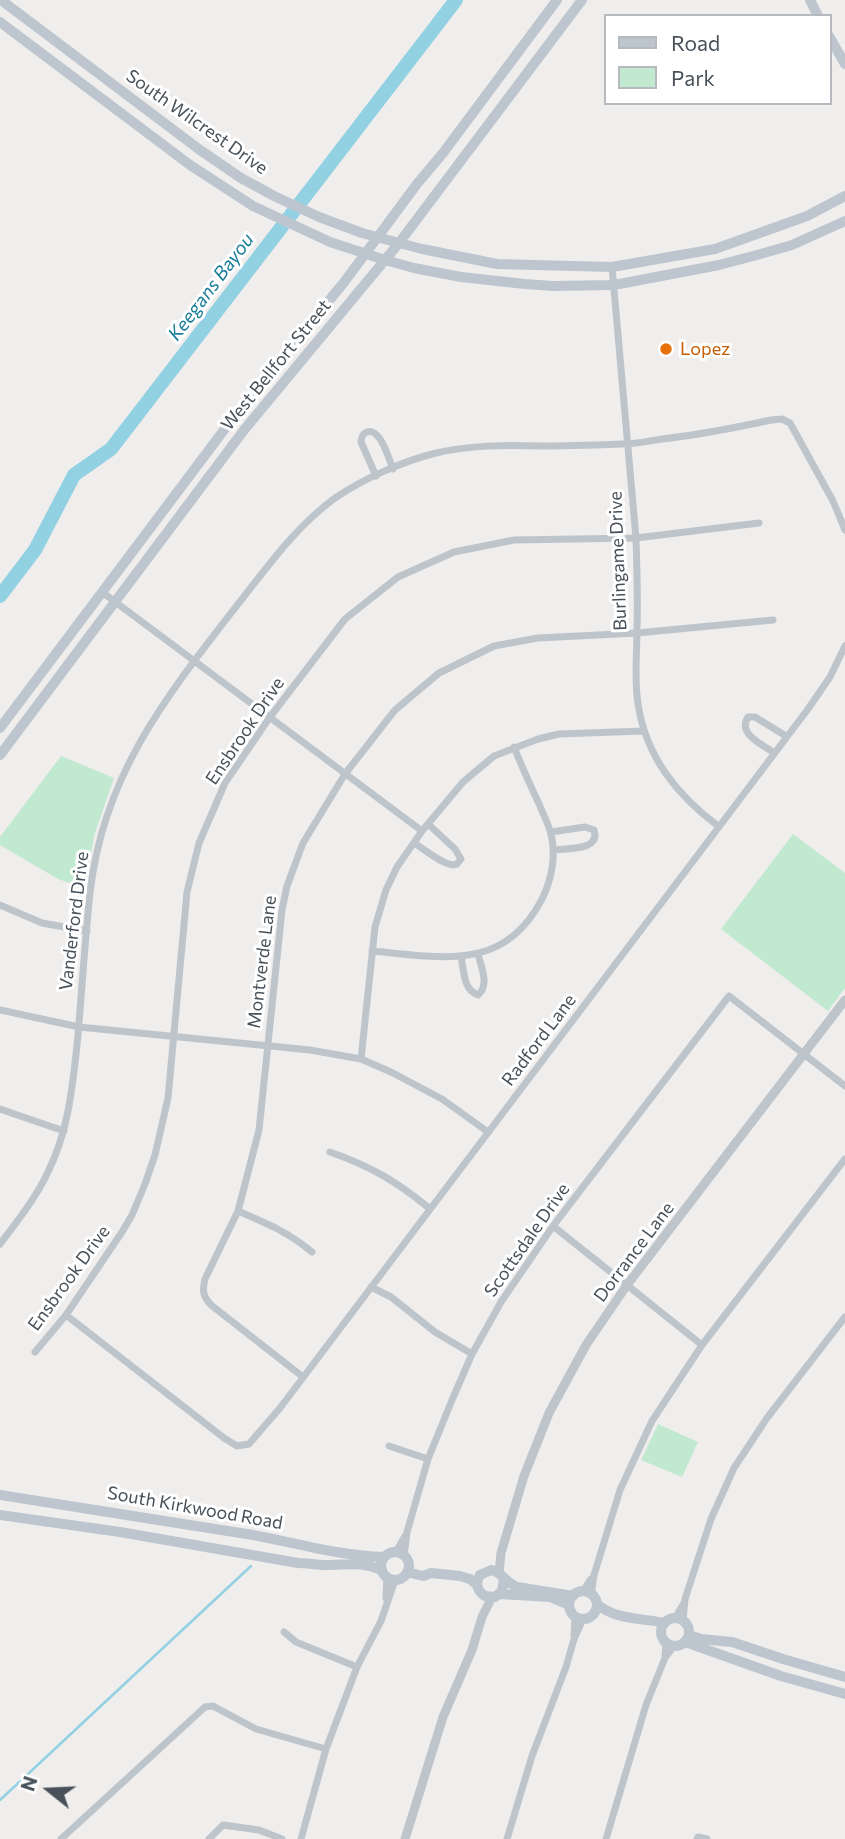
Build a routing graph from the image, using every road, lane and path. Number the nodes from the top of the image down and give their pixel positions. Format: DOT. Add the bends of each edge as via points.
graph roads {
  1 [pos="1,0"];
  2 [pos="557,0"];
  3 [pos="582,0"];
  4 [pos="0,22"];
  5 [pos="831,40"];
  6 [pos="60,45"];
  7 [pos="50,59"];
  8 [pos="845,64"];
  9 [pos="468,120"];
  10 [pos="483,131"];
  11 [pos="200,150"];
  12 [pos="190,165"];
  13 [pos="845,196"];
  14 [pos="845,221"];
  15 [pos="377,237"];
  16 [pos="399,243"];
  17 [pos="715,249"];
  18 [pos="365,254"];
  19 [pos="385,260"];
  20 [pos="527,265"];
  21 [pos="719,265"];
  22 [pos="612,267"];
  23 [pos="525,284"];
  24 [pos="614,285"];
  25 [pos="299,337"];
  26 [pos="312,346"];
  27 [pos="628,444"];
  28 [pos="393,469"];
  29 [pos="192,471"];
  30 [pos="376,476"];
  31 [pos="206,481"];
  32 [pos="759,523"];
  33 [pos="845,530"];
  34 [pos="636,538"];
  35 [pos="102,592"];
  36 [pos="115,601"];
  37 [pos="773,620"];
  38 [pos="637,633"];
  39 [pos="845,646"];
  40 [pos="194,661"];
  41 [pos="270,717"];
  42 [pos="0,727"];
  43 [pos="643,731"];
  44 [pos="786,736"];
  45 [pos="514,747"];
  46 [pos="774,753"];
  47 [pos="0,755"];
  48 [pos="345,774"];
  49 [pos="428,824"];
  50 [pos="718,826"];
  51 [pos="422,831"];
  52 [pos="551,832"];
  53 [pos="414,843"];
  54 [pos="553,850"];
  55 [pos="0,905"];
  56 [pos="87,930"];
  57 [pos="372,951"];
  58 [pos="478,954"];
  59 [pos="461,956"];
  60 [pos="844,1002"];
  61 [pos="0,1010"];
  62 [pos="79,1027"];
  63 [pos="173,1036"];
  64 [pos="269,1046"];
  65 [pos="803,1055"];
  66 [pos="361,1059"];
  67 [pos="845,1086"];
  68 [pos="0,1110"];
  69 [pos="64,1131"];
  70 [pos="488,1132"];
  71 [pos="330,1152"];
  72 [pos="845,1159"];
  73 [pos="429,1208"];
  74 [pos="238,1211"];
  75 [pos="553,1226"];
  76 [pos="0,1244"];
  77 [pos="312,1252"];
  78 [pos="627,1285"];
  79 [pos="371,1287"];
  80 [pos="66,1315"];
  81 [pos="845,1317"];
  82 [pos="702,1345"];
  83 [pos="35,1352"];
  84 [pos="472,1354"];
  85 [pos="303,1377"];
  86 [pos="389,1446"];
  87 [pos="428,1460"];
  88 [pos="0,1495"];
  89 [pos="19,1498"];
  90 [pos="122,1513"];
  91 [pos="0,1515"];
  92 [pos="17,1518"];
  93 [pos="201,1527"];
  94 [pos="120,1532"];
  95 [pos="195,1545"];
  96 [pos="302,1545"];
  97 [pos="384,1557"];
  98 [pos="404,1561"];
  99 [pos="298,1563"];
  100 [pos="388,1575"];
  101 [pos="491,1583"];
  102 [pos="583,1598"];
  103 [pos="583,1617"];
  104 [pos="284,1632"];
  105 [pos="675,1632"];
  106 [pos="357,1667"];
  107 [pos="845,1676"];
  108 [pos="845,1694"];
  109 [pos="326,1749"];
  110 [pos="61,1839"];
  111 [pos="209,1839"];
  112 [pos="282,1839"];
  113 [pos="300,1839"];
  114 [pos="405,1839"];
  115 [pos="507,1839"];
  116 [pos="606,1839"];
  117 [pos="697,1839"];
  118 [pos="707,1839"];
  1 -- 6 [label="main road, South Wilcrest Drive"];
  2 -- 9 [label="main road, West Bellfort Street"];
  3 -- 10 [label="main road, West Bellfort Street"];
  4 -- 7 [label="main road, South Wilcrest Drive"];
  5 -- 8 [label="main road"];
  6 -- 7 [label="main road"];
  6 -- 11 [label="main road, South Wilcrest Drive"];
  7 -- 12 [label="main road, South Wilcrest Drive"];
  9 -- 10 [label="main road"];
  9 -- 15 [label="main road, West Bellfort Street"];
  10 -- 16 [label="main road, West Bellfort Street"];
  11 -- 12 [label="main road"];
  11 -- 15 [label="main road, South Wilcrest Drive" via="282,200"];
  12 -- 18 [label="main road, South Wilcrest Drive" via="271,216"];
  13 -- 17 [label="main road, South Wilcrest Drive" via="807,216"];
  14 -- 21 [label="main road" via="792,245"];
  15 -- 16 [label="main road, South Wilcrest Drive"];
  15 -- 18 [label="main road, West Bellfort Street"];
  16 -- 19 [label="main road, West Bellfort Street"];
  16 -- 20 [label="main road, South Wilcrest Drive" via="497,264"];
  17 -- 21 [label="main road"];
  17 -- 22 [label="main road, South Wilcrest Drive"];
  18 -- 19 [label="main road"];
  18 -- 25 [label="main road, West Bellfort Street"];
  19 -- 23 [label="main road" via="444,274"];
  19 -- 26 [label="main road, West Bellfort Street"];
  20 -- 22 [label="main road, South Wilcrest Drive"];
  20 -- 23 [label="main road"];
  21 -- 24 [label="main road"];
  22 -- 24 [label="street, Burlingame Drive"];
  23 -- 24 [label="main road"];
  24 -- 27 [label="street, Burlingame Drive"];
  25 -- 26 [label="main road"];
  25 -- 29 [label="main road, West Bellfort Street"];
  26 -- 31 [label="main road, West Bellfort Street"];
  27 -- 28 [label="street, Vanderford Drive" via="468,447 433,453"];
  27 -- 33 [label="street, Vanderford Drive" via="782,419 790,424"];
  27 -- 34 [label="street, Burlingame Drive"];
  28 -- 30 [label="street, Vanderford Drive"];
  28 -- 30 [label="street" via="378,435 367,432 361,442"];
  29 -- 31 [label="main road"];
  29 -- 35 [label="main road, West Bellfort Street"];
  30 -- 40 [label="street, Vanderford Drive" via="335,498 287,542"];
  31 -- 36 [label="main road, West Bellfort Street"];
  32 -- 34 [label="street, Ensbrook Drive"];
  34 -- 38 [label="street, Burlingame Drive"];
  34 -- 41 [label="street, Ensbrook Drive" via="514,540 454,552 398,577 345,620"];
  35 -- 36 [label="street"];
  35 -- 42 [label="main road, West Bellfort Street"];
  36 -- 40 [label="street"];
  36 -- 47 [label="main road, West Bellfort Street"];
  37 -- 38 [label="street, Montverde Lane"];
  38 -- 43 [label="street, Burlingame Drive" via="636,684"];
  38 -- 48 [label="street, Montverde Lane" via="537,638 494,646 439,673 395,710"];
  39 -- 44 [label="street, Radford Lane" via="830,677"];
  40 -- 41 [label="street"];
  40 -- 56 [label="street, Vanderford Drive" via="123,772 102,834"];
  41 -- 48 [label="street"];
  41 -- 63 [label="street, Ensbrook Drive" via="226,783 199,843 187,892"];
  43 -- 45 [label="street" via="559,734"];
  43 -- 50 [label="street, Burlingame Drive" via="670,780 694,808"];
  44 -- 46 [label="street, Radford Lane"];
  44 -- 46 [label="street" via="755,717 745,720 748,734"];
  45 -- 49 [label="street" via="494,756 463,782"];
  45 -- 52 [label="street"];
  46 -- 50 [label="street, Radford Lane"];
  48 -- 51 [label="street"];
  48 -- 64 [label="street, Montverde Lane" via="303,843 287,886"];
  49 -- 51 [label="street"];
  49 -- 53 [label="street" via="461,859 457,864 445,864"];
  50 -- 70 [label="street, Radford Lane"];
  51 -- 53 [label="street"];
  52 -- 54 [label="street"];
  52 -- 54 [label="street" via="584,827 596,834 592,844"];
  53 -- 57 [label="street" via="386,890"];
  54 -- 58 [label="street" via="548,887 523,928 510,940"];
  55 -- 56 [label="street" via="42,923"];
  56 -- 62 [label="street, Vanderford Drive"];
  57 -- 59 [label="street"];
  57 -- 66 [label="street"];
  58 -- 59 [label="street"];
  58 -- 59 [label="street" via="485,985 478,995 468,989"];
  60 -- 65 [label="street, Dorrance Lane"];
  61 -- 62 [label="street"];
  62 -- 63 [label="street"];
  62 -- 69 [label="street, Vanderford Drive"];
  63 -- 64 [label="street"];
  63 -- 80 [label="street, Ensbrook Drive" via="168,1098 145,1184 122,1232"];
  64 -- 66 [label="street"];
  64 -- 74 [label="street, Montverde Lane" via="259,1130"];
  65 -- 67 [label="street"];
  65 -- 75 [label="street, Scottsdale Drive" via="729,996"];
  65 -- 78 [label="street, Dorrance Lane"];
  66 -- 70 [label="street" via="442,1099"];
  68 -- 69 [label="street"];
  69 -- 76 [label="street, Vanderford Drive" via="47,1174"];
  70 -- 73 [label="street, Radford Lane"];
  71 -- 73 [label="street" via="385,1175"];
  72 -- 82 [label="street"];
  73 -- 79 [label="street, Radford Lane"];
  74 -- 77 [label="street" via="284,1231"];
  74 -- 85 [label="street, Montverde Lane" via="205,1279 204,1298"];
  75 -- 78 [label="street"];
  75 -- 84 [label="street, Scottsdale Drive"];
  78 -- 82 [label="street"];
  78 -- 101 [label="street, Dorrance Lane" via="586,1345 549,1413"];
  79 -- 84 [label="street"];
  79 -- 85 [label="street, Radford Lane"];
  80 -- 83 [label="street, Ensbrook Drive"];
  80 -- 85 [label="street, Radford Lane" via="237,1446 254,1440"];
  81 -- 105 [label="street" via="734,1468 711,1518"];
  82 -- 102 [label="street" via="646,1433 620,1490"];
  84 -- 87 [label="street, Scottsdale Drive"];
  86 -- 87 [label="street"];
  87 -- 98 [label="street, Scottsdale Drive" via="407,1532"];
  88 -- 89 [label="main road, South Kirkwood Road"];
  89 -- 90 [label="main road, South Kirkwood Road"];
  89 -- 92 [label="main road"];
  90 -- 93 [label="main road, South Kirkwood Road"];
  90 -- 94 [label="main road"];
  91 -- 92 [label="main road, South Kirkwood Road"];
  92 -- 94 [label="main road, South Kirkwood Road"];
  93 -- 95 [label="main road"];
  93 -- 96 [label="main road, South Kirkwood Road"];
  94 -- 95 [label="main road, South Kirkwood Road"];
  95 -- 99 [label="main road, South Kirkwood Road"];
  96 -- 97 [label="main road, South Kirkwood Road"];
  96 -- 99 [label="main road"];
  97 -- 98 [label="main road" via="390,1553"];
  97 -- 100 [label="main road"];
  98 -- 100 [label="main road" via="402,1577"];
  98 -- 101 [label="main road" via="423,1576 431,1573"];
  99 -- 100 [label="main road, South Kirkwood Road" via="359,1563"];
  100 -- 106 [label="street" via="381,1621"];
  101 -- 102 [label="main road"];
  101 -- 114 [label="street, Dorrance Lane"];
  102 -- 103 [label="main road" via="596,1609"];
  102 -- 103 [label="main road" via="571,1614"];
  102 -- 105 [label="main road" via="604,1611"];
  103 -- 105 [label="main road"];
  103 -- 115 [label="street"];
  104 -- 106 [label="street" via="296,1642"];
  105 -- 107 [label="main road" via="732,1642"];
  105 -- 108 [label="main road" via="781,1676"];
  105 -- 116 [label="street" via="646,1705"];
  106 -- 109 [label="street"];
  109 -- 110 [label="street" via="256,1729 213,1706 205,1707"];
  109 -- 113 [label="street"];
  111 -- 112 [label="street" via="223,1825"];
  117 -- 118 [label="street"];
}
